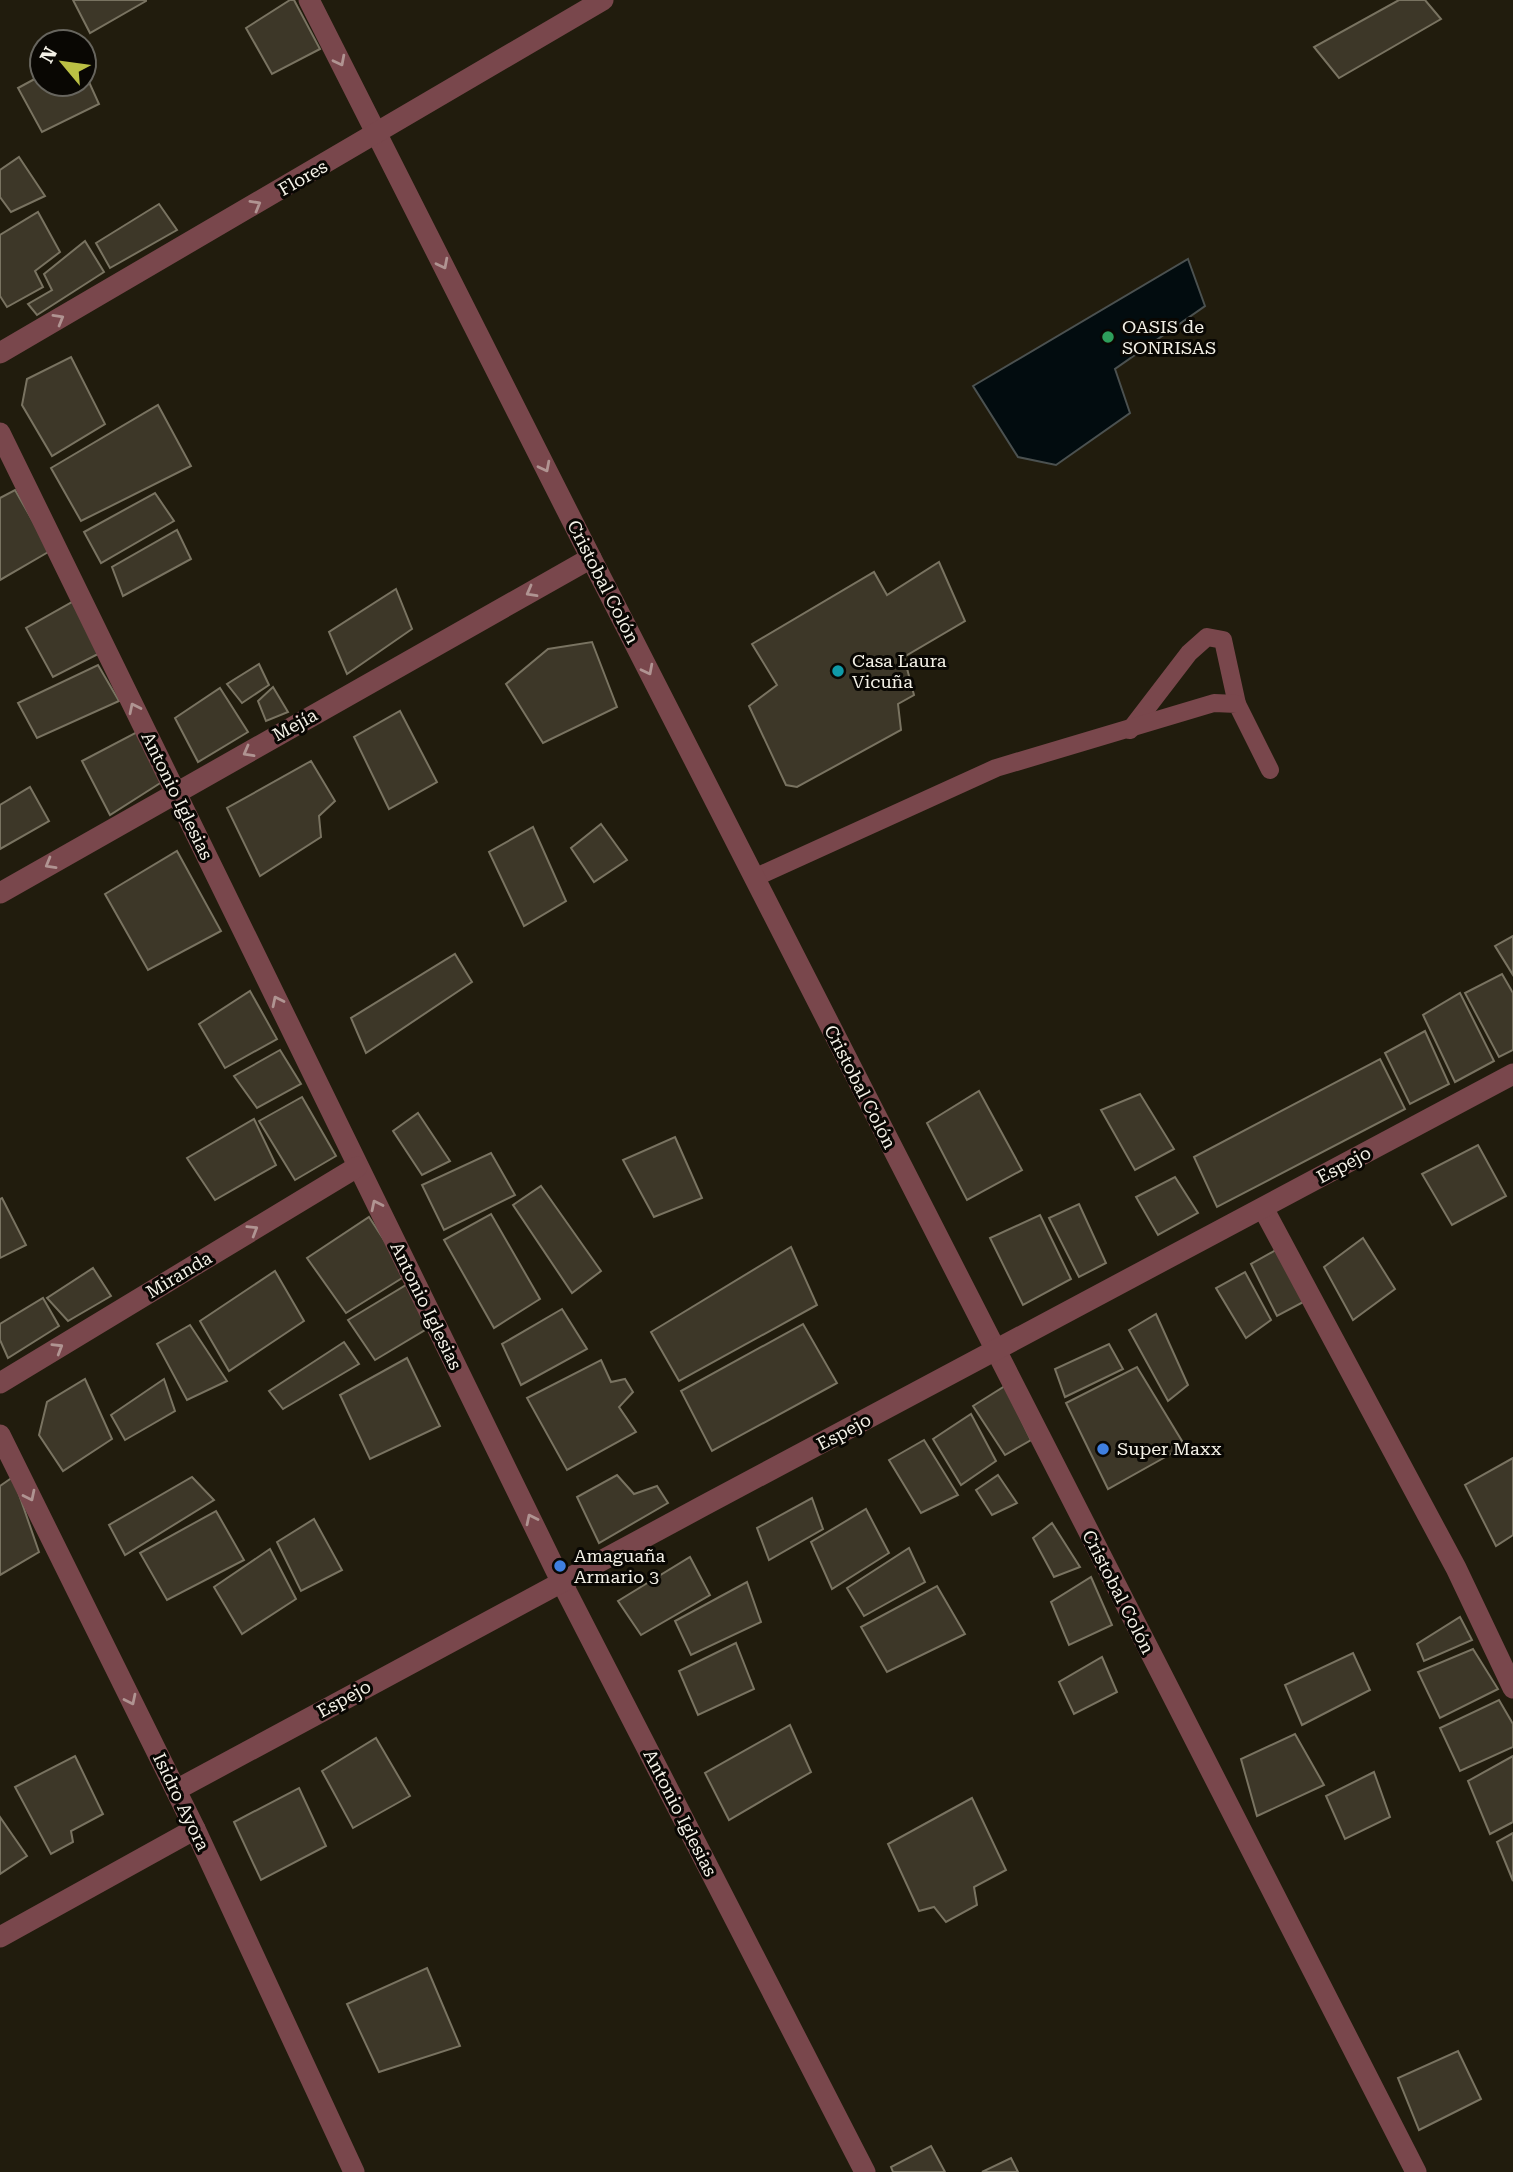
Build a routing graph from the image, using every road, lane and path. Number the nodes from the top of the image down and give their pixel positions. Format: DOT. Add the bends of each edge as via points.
graph roads {
  1 [pos="309,0"];
  2 [pos="603,0"];
  3 [pos="378,134"];
  4 [pos="0,353"];
  5 [pos="0,433"];
  6 [pos="590,558"];
  7 [pos="1237,704"];
  8 [pos="1130,730"];
  9 [pos="1270,770"];
  10 [pos="176,793"];
  11 [pos="754,878"];
  12 [pos="0,893"];
  13 [pos="1513,1074"];
  14 [pos="357,1167"];
  15 [pos="1264,1208"];
  16 [pos="995,1353"];
  17 [pos="0,1383"];
  18 [pos="0,1435"];
  19 [pos="561,1580"];
  20 [pos="1513,1688"];
  21 [pos="176,1790"];
  22 [pos="195,1829"];
  23 [pos="0,1937"];
  24 [pos="354,2172"];
  25 [pos="865,2172"];
  26 [pos="1416,2172"];
  1 -- 3 [label="street, Cristobal Colón, one-way"];
  2 -- 3 [label="street, Flores"];
  4 -- 3 [label="street, Flores, one-way"];
  3 -- 6 [label="street, Cristobal Colón, one-way"];
  10 -- 5 [label="street, Antonio Iglesias, one-way"];
  6 -- 10 [label="street, Mejía, one-way"];
  6 -- 11 [label="street, Cristobal Colón, one-way"];
  7 -- 8 [label="lane" via="1214,703"];
  7 -- 8 [label="lane" via="1223,640 1207,637 1189,653"];
  7 -- 9 [label="lane"];
  8 -- 11 [label="lane" via="996,768"];
  10 -- 12 [label="street, Mejía, one-way"];
  14 -- 10 [label="street, Antonio Iglesias, one-way"];
  11 -- 16 [label="street, Cristobal Colón"];
  13 -- 15 [label="street, Espejo"];
  17 -- 14 [label="street, Miranda, one-way"];
  19 -- 14 [label="street, Antonio Iglesias, one-way"];
  15 -- 16 [label="street, Espejo"];
  15 -- 20 [label="street" via="1456,1567"];
  16 -- 19 [label="street, Espejo"];
  16 -- 26 [label="street, Cristobal Colón"];
  18 -- 21 [label="street, Isidro Ayora, one-way"];
  19 -- 21 [label="street, Espejo"];
  19 -- 25 [label="street, Antonio Iglesias"];
  21 -- 22 [label="street, Isidro Ayora"];
  22 -- 23 [label="street"];
  22 -- 24 [label="street, Isidro Ayora"];
}
